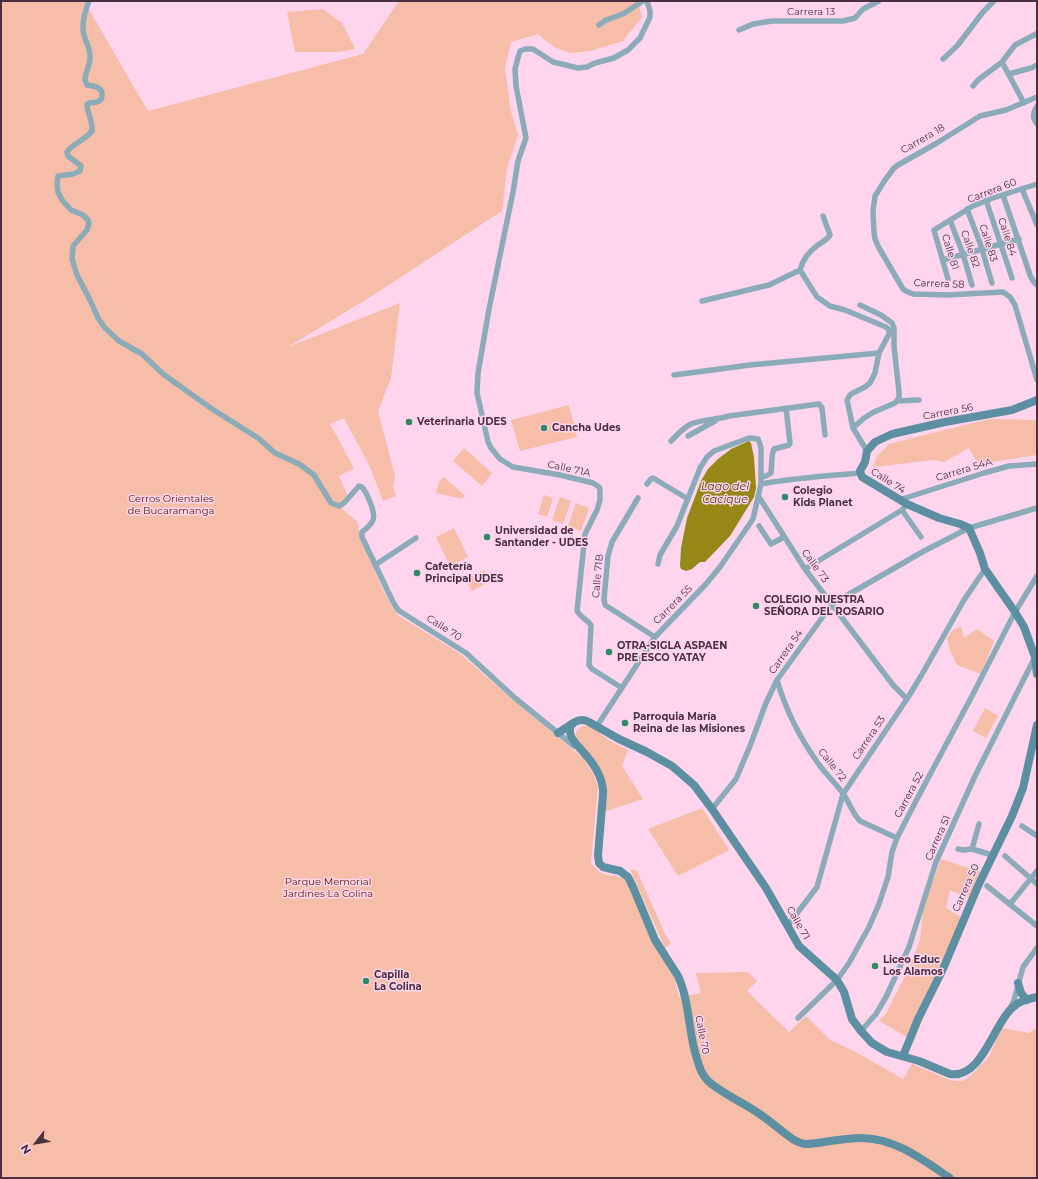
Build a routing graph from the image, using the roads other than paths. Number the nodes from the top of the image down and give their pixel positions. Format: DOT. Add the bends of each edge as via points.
graph roads {
  1 [pos="89,1"];
  2 [pos="643,1"];
  3 [pos="647,1"];
  4 [pos="879,1"];
  5 [pos="994,1"];
  6 [pos="599,25"];
  7 [pos="739,30"];
  8 [pos="1036,34"];
  9 [pos="943,60"];
  10 [pos="1002,62"];
  11 [pos="1037,65"];
  12 [pos="1009,74"];
  13 [pos="973,86"];
  14 [pos="1037,97"];
  15 [pos="1024,103"];
  16 [pos="1037,106"];
  17 [pos="1037,124"];
  18 [pos="1037,184"];
  19 [pos="1022,189"];
  20 [pos="1003,195"];
  21 [pos="986,200"];
  22 [pos="968,210"];
  23 [pos="823,216"];
  24 [pos="950,220"];
  25 [pos="1037,226"];
  26 [pos="934,230"];
  27 [pos="1019,239"];
  28 [pos="877,243"];
  29 [pos="1000,243"];
  30 [pos="981,249"];
  31 [pos="962,254"];
  32 [pos="943,260"];
  33 [pos="800,270"];
  34 [pos="1012,278"];
  35 [pos="948,279"];
  36 [pos="992,283"];
  37 [pos="972,285"];
  38 [pos="1037,285"];
  39 [pos="702,301"];
  40 [pos="860,305"];
  41 [pos="879,353"];
  42 [pos="674,375"];
  43 [pos="1037,380"];
  44 [pos="919,400"];
  45 [pos="1037,400"];
  46 [pos="897,401"];
  47 [pos="786,408"];
  48 [pos="719,419"];
  49 [pos="853,428"];
  50 [pos="825,435"];
  51 [pos="688,436"];
  52 [pos="671,441"];
  53 [pos="867,451"];
  54 [pos="1037,464"];
  55 [pos="860,473"];
  56 [pos="761,474"];
  57 [pos="647,484"];
  58 [pos="761,484"];
  59 [pos="758,497"];
  60 [pos="638,498"];
  61 [pos="688,498"];
  62 [pos="899,500"];
  63 [pos="905,507"];
  64 [pos="1037,508"];
  65 [pos="759,526"];
  66 [pos="969,528"];
  67 [pos="784,537"];
  68 [pos="921,537"];
  69 [pos="416,538"];
  70 [pos="658,564"];
  71 [pos="375,565"];
  72 [pos="805,569"];
  73 [pos="985,569"];
  74 [pos="1037,576"];
  75 [pos="832,604"];
  76 [pos="1016,612"];
  77 [pos="655,637"];
  78 [pos="1036,655"];
  79 [pos="1037,674"];
  80 [pos="777,680"];
  81 [pos="622,688"];
  82 [pos="907,699"];
  83 [pos="575,722"];
  84 [pos="590,722"];
  85 [pos="1037,725"];
  86 [pos="597,726"];
  87 [pos="558,733"];
  88 [pos="575,742"];
  89 [pos="586,755"];
  90 [pos="843,794"];
  91 [pos="712,809"];
  92 [pos="979,824"];
  93 [pos="1022,826"];
  94 [pos="1037,836"];
  95 [pos="897,838"];
  96 [pos="958,849"];
  97 [pos="972,849"];
  98 [pos="992,855"];
  99 [pos="1005,856"];
  100 [pos="1037,871"];
  101 [pos="1031,879"];
  102 [pos="1037,884"];
  103 [pos="988,886"];
  104 [pos="1010,904"];
  105 [pos="788,925"];
  106 [pos="1037,926"];
  107 [pos="1037,948"];
  108 [pos="837,980"];
  109 [pos="1018,983"];
  110 [pos="1037,997"];
  111 [pos="1027,1000"];
  112 [pos="1008,1012"];
  113 [pos="798,1018"];
  114 [pos="861,1030"];
  115 [pos="903,1056"];
  116 [pos="950,1178"];
  1 -- 71 [label="street, Calle 70" via="83,32 90,60 84,80 87,85 100,89 102,95 99,101 86,104 92,131 67,152 68,156 81,166 80,171 58,176 57,184 58,192 66,205 88,220 87,230 73,246 72,259 100,323 111,334 142,354 162,374 258,438 275,453 299,464 314,475 331,503 339,506 361,486 368,495 373,511 373,520 362,535"];
  2 -- 6 [label="street"];
  3 -- 81 [label="street, Calle 71A" via="650,17 640,38 628,50 614,58 578,68 553,62 533,49 520,51 515,69 516,86 526,138 518,161 489,309 477,393 488,442 500,459 513,467 599,486 600,500 585,534 578,611 590,625 589,665"];
  4 -- 7 [label="street, Carrera 13" via="854,18 843,21 772,21 753,24"];
  5 -- 9 [label="street"];
  8 -- 10 [label="street" via="1015,45"];
  10 -- 12 [label="street"];
  10 -- 13 [label="street"];
  11 -- 12 [label="street"];
  12 -- 15 [label="street"];
  14 -- 15 [label="street, Carrera 18"];
  15 -- 28 [label="street, Carrera 18" via="983,115 894,168 876,196 873,211"];
  16 -- 17 [label="street" via="1033,118"];
  18 -- 19 [label="street, Carrera 60"];
  19 -- 20 [label="street, Carrera 60"];
  19 -- 25 [label="street"];
  20 -- 21 [label="street, Carrera 60"];
  20 -- 27 [label="street"];
  21 -- 22 [label="street, Carrera 60"];
  21 -- 29 [label="street, Calle 84"];
  22 -- 24 [label="street, Carrera 60"];
  22 -- 30 [label="street, Calle 83"];
  23 -- 33 [label="street" via="830,235 807,254"];
  24 -- 26 [label="street, Carrera 60"];
  24 -- 31 [label="street, Calle 82"];
  26 -- 32 [label="street, Calle 81"];
  27 -- 29 [label="street"];
  27 -- 38 [label="street" via="1030,275"];
  28 -- 43 [label="street, Carrera 58" via="900,285 913,294 1003,292 1010,296"];
  29 -- 30 [label="street"];
  29 -- 34 [label="street, Calle 84"];
  30 -- 31 [label="street"];
  30 -- 36 [label="street, Calle 83"];
  31 -- 32 [label="street"];
  31 -- 37 [label="street, Calle 82"];
  32 -- 35 [label="street, Calle 81"];
  33 -- 39 [label="street" via="769,285"];
  33 -- 41 [label="street" via="817,297 830,306 886,326 889,334"];
  40 -- 46 [label="street" via="881,315 892,323 894,328 899,392"];
  41 -- 42 [label="street"];
  41 -- 49 [label="street" via="870,383 853,393 847,400"];
  44 -- 46 [label="street"];
  45 -- 53 [label="street, Carrera 56" via="1012,410 892,434 876,442"];
  46 -- 49 [label="street" via="864,418"];
  47 -- 48 [label="street"];
  47 -- 50 [label="street" via="818,404"];
  47 -- 56 [label="street" via="790,443 773,451 770,474"];
  48 -- 51 [label="street"];
  48 -- 52 [label="street" via="690,425"];
  49 -- 53 [label="street"];
  53 -- 55 [label="street, Calle 74"];
  54 -- 62 [label="street, Carrera 54A" via="1009,466 984,472"];
  55 -- 58 [label="street" via="785,479"];
  55 -- 62 [label="street, Calle 74" via="862,477"];
  56 -- 58 [label="street, Carrera 55"];
  56 -- 61 [label="street, Carrera 55" via="760,444 758,440 749,438 707,457"];
  57 -- 61 [label="street" via="653,478"];
  58 -- 59 [label="street, Carrera 55"];
  59 -- 67 [label="street, Calle 73"];
  59 -- 77 [label="street, Carrera 55" via="753,519 720,567"];
  60 -- 77 [label="street, Calle 71B" via="612,542 604,598 605,605"];
  61 -- 70 [label="street"];
  62 -- 63 [label="street, Calle 74"];
  63 -- 66 [label="street, Calle 74"];
  63 -- 68 [label="street"];
  63 -- 72 [label="street"];
  64 -- 66 [label="street, Carrera 54"];
  65 -- 67 [label="street" via="771,544"];
  66 -- 73 [label="street"];
  66 -- 75 [label="street, Carrera 54"];
  67 -- 72 [label="street, Calle 73"];
  69 -- 71 [label="street"];
  71 -- 87 [label="street, Calle 70" via="398,610 466,653"];
  72 -- 75 [label="street, Calle 73"];
  73 -- 76 [label="street"];
  73 -- 82 [label="street, Carrera 53" via="964,600"];
  74 -- 76 [label="street, Carrera 52"];
  75 -- 80 [label="street, Carrera 54"];
  75 -- 82 [label="street, Calle 73" via="893,685"];
  76 -- 78 [label="street"];
  76 -- 95 [label="street, Carrera 52"];
  77 -- 81 [label="street, Carrera 55"];
  78 -- 79 [label="street"];
  78 -- 114 [label="street, Carrera 51" via="975,776 936,862 909,948 886,997 876,1014"];
  80 -- 90 [label="street, Calle 72" via="783,700 805,744"];
  80 -- 91 [label="street, Carrera 54" via="736,779"];
  81 -- 86 [label="street, Carrera 55"];
  82 -- 90 [label="street, Carrera 53"];
  83 -- 84 [label="street, Calle 71"];
  83 -- 87 [label="street"];
  83 -- 88 [label="street" via="570,731"];
  84 -- 86 [label="street, Calle 71"];
  84 -- 88 [label="street" via="581,722 574,729"];
  85 -- 98 [label="street, Carrera 50" via="1022,788 1012,816"];
  86 -- 91 [label="street, Calle 71" via="672,766 694,785"];
  87 -- 89 [label="street, Calle 70"];
  88 -- 89 [label="street, Calle 70"];
  89 -- 116 [label="street, Calle 70" via="600,777 604,791 599,861 603,867 626,875 655,940 681,982 696,1058 706,1079 801,1143 812,1144 848,1138 878,1140 894,1144"];
  90 -- 95 [label="street, Calle 72" via="860,821"];
  90 -- 105 [label="street, Carrera 53" via="817,887"];
  91 -- 105 [label="street, Calle 71"];
  92 -- 97 [label="street"];
  93 -- 94 [label="street"];
  95 -- 108 [label="street, Carrera 52" via="879,904 849,963"];
  96 -- 97 [label="street"];
  97 -- 98 [label="street"];
  98 -- 115 [label="street, Carrera 50"];
  99 -- 101 [label="street"];
  100 -- 101 [label="street"];
  101 -- 102 [label="street"];
  101 -- 104 [label="street"];
  103 -- 104 [label="street"];
  104 -- 106 [label="street"];
  105 -- 108 [label="street, Calle 71" via="799,946"];
  107 -- 109 [label="street" via="1023,967"];
  108 -- 113 [label="street, Carrera 52"];
  108 -- 114 [label="street, Calle 71" via="844,992 852,1019"];
  109 -- 111 [label="street" via="1021,993"];
  109 -- 112 [label="street"];
  110 -- 111 [label="street"];
  111 -- 112 [label="street" via="1019,1002"];
  112 -- 115 [label="street, Calle 71" via="978,1062 965,1072 950,1074"];
  114 -- 115 [label="street, Calle 71" via="872,1044"];
}
